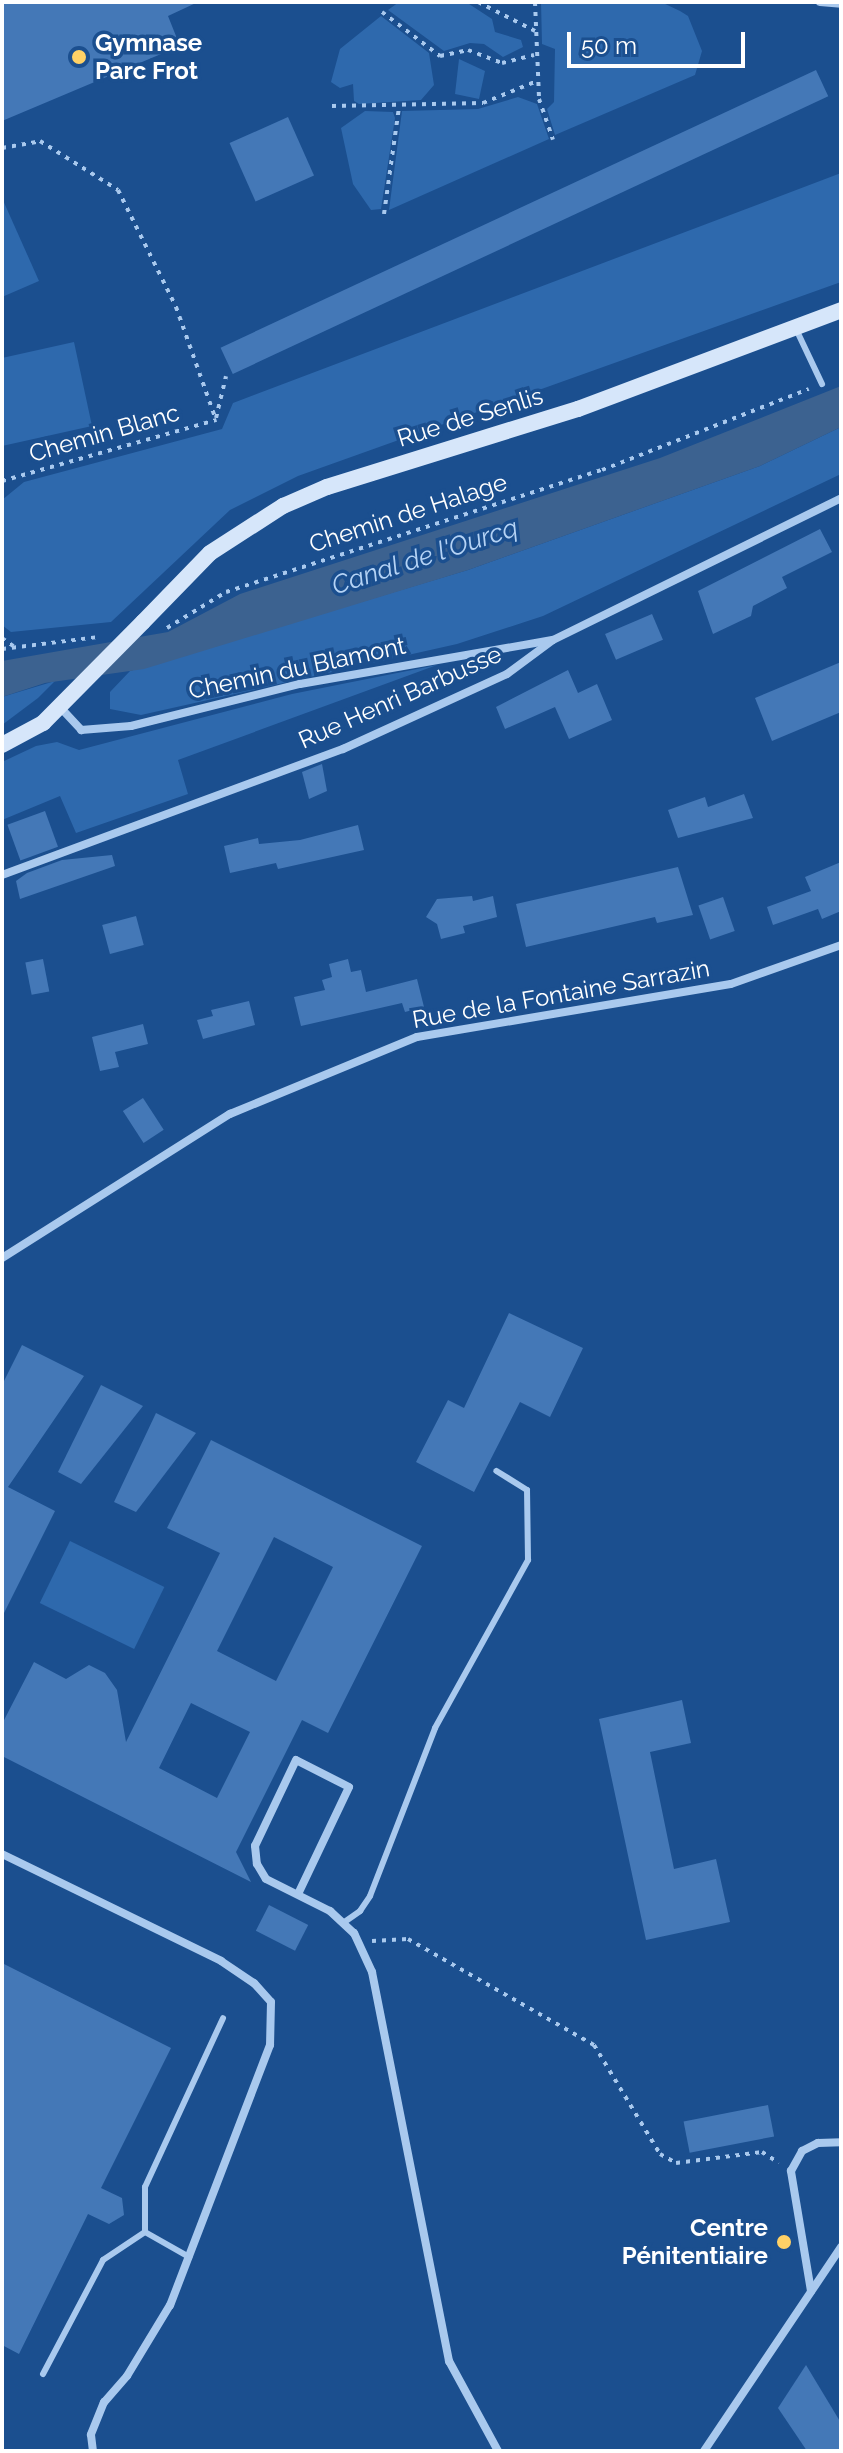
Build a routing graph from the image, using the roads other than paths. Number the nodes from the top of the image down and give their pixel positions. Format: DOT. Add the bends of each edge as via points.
graph roads {
  1 [pos="820,2"];
  2 [pos="841,4"];
  3 [pos="841,310"];
  4 [pos="796,328"];
  5 [pos="822,384"];
  6 [pos="841,498"];
  7 [pos="553,640"];
  8 [pos="59,706"];
  9 [pos="2,745"];
  10 [pos="2,875"];
  11 [pos="841,945"];
  12 [pos="2,1258"];
  13 [pos="496,1471"];
  14 [pos="2,1854"];
  15 [pos="299,1892"];
  16 [pos="343,1923"];
  17 [pos="223,2018"];
  18 [pos="841,2142"];
  19 [pos="145,2232"];
  20 [pos="841,2247"];
  21 [pos="189,2257"];
  22 [pos="811,2291"];
  23 [pos="43,2374"];
  24 [pos="93,2451"];
  25 [pos="498,2451"];
  26 [pos="704,2451"];
  1 -- 2 [label="street"];
  3 -- 4 [label="main road, Rue de Senlis"];
  4 -- 5 [label="lane"];
  4 -- 8 [label="main road, Rue de Senlis, bridge" via="578,409 327,487 283,506 210,553 149,625"];
  6 -- 7 [label="street, Rue Henri Barbusse"];
  7 -- 8 [label="street, Chemin du Blamont" via="300,684 131,726 81,730"];
  7 -- 10 [label="street, Rue Henri Barbusse" via="507,674 343,749"];
  8 -- 9 [label="main road, Rue de Senlis, bridge" via="43,723"];
  11 -- 12 [label="street, Rue de la Fontaine Sarrazin" via="731,984 417,1037 230,1114"];
  13 -- 16 [label="lane" via="527,1490 528,1560 435,1728 370,1896"];
  14 -- 21 [label="street" via="221,1961 271,2002 270,2045"];
  15 -- 15 [label="street" via="266,1879 255,1846 296,1760 349,1787"];
  15 -- 16 [label="street"];
  16 -- 25 [label="street" via="372,1972 449,2361"];
  17 -- 19 [label="lane" via="145,2187"];
  18 -- 22 [label="street" via="818,2143 802,2151 791,2171"];
  19 -- 21 [label="lane"];
  19 -- 23 [label="lane" via="103,2260"];
  20 -- 22 [label="street"];
  21 -- 24 [label="street" via="170,2305 127,2376 104,2402 91,2435"];
  22 -- 26 [label="street"];
}
